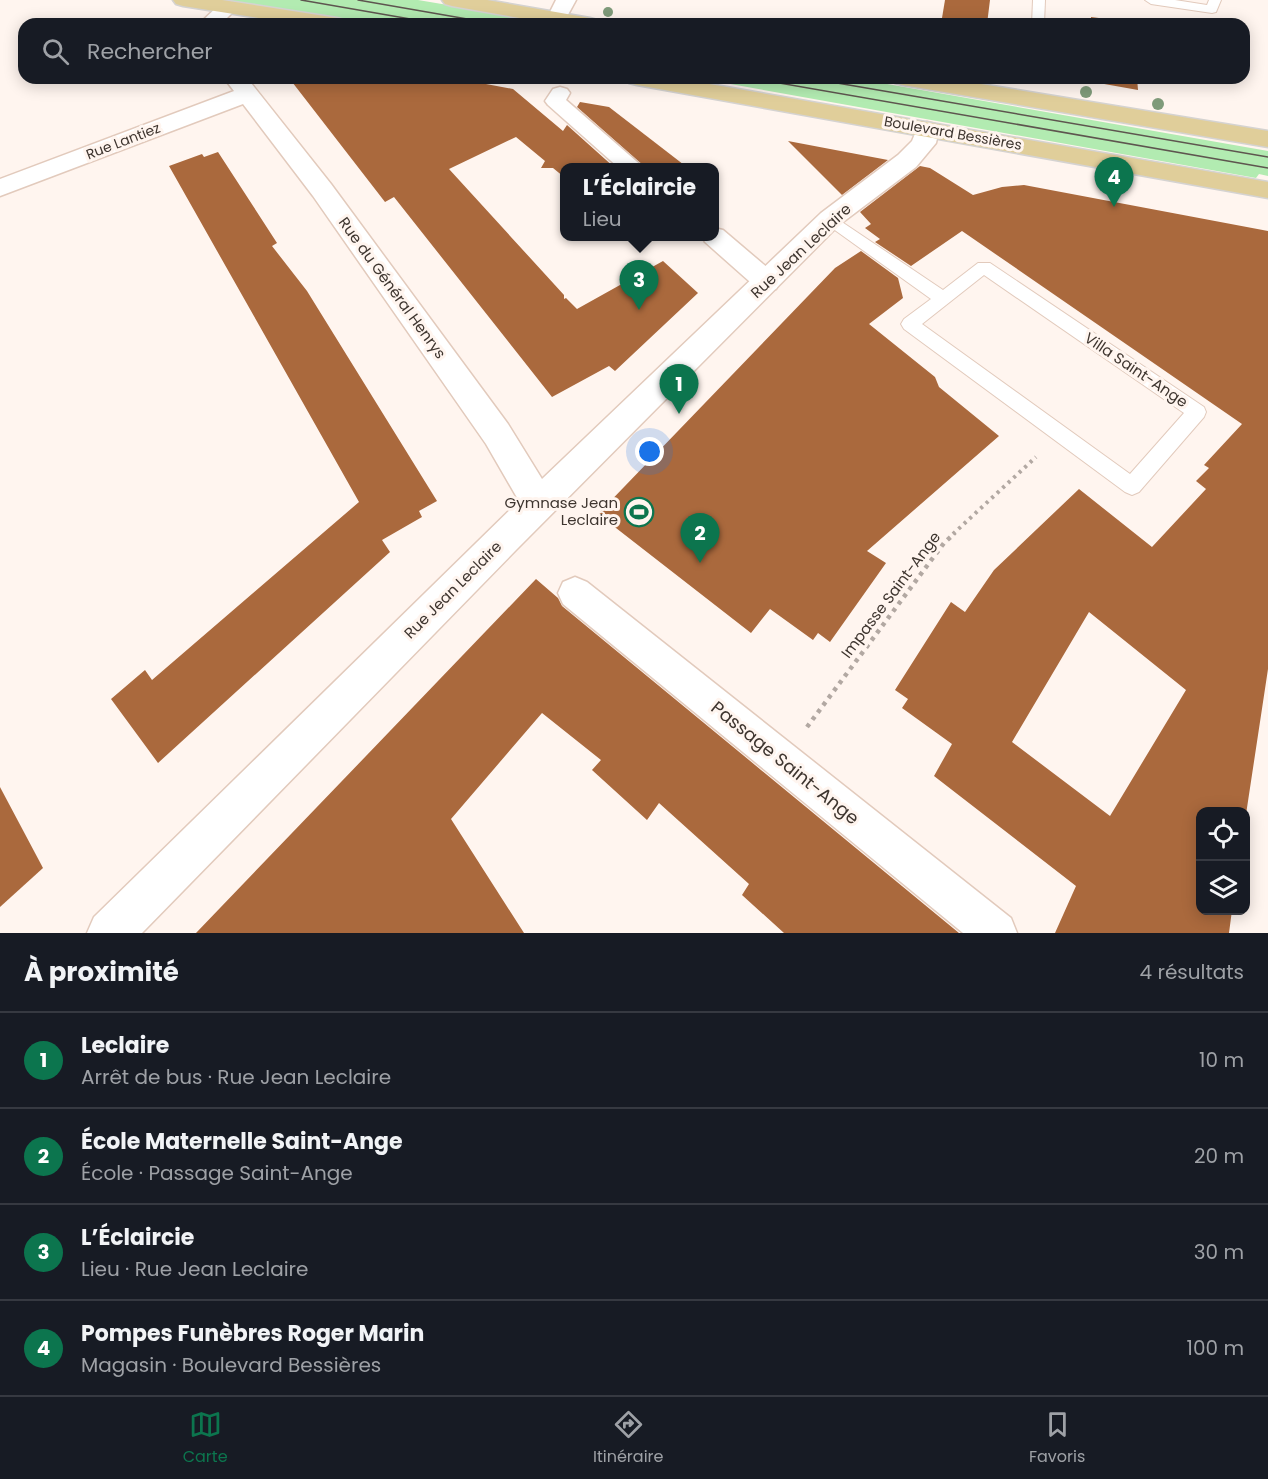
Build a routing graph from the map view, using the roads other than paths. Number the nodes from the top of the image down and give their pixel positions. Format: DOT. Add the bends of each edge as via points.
graph roads {
  1 [pos="183,0"];
  2 [pos="452,0"];
  3 [pos="566,0"];
  4 [pos="1039,0"];
  5 [pos="1151,0"];
  6 [pos="1215,0"];
  7 [pos="474,2"];
  8 [pos="227,8"];
  9 [pos="216,18"];
  10 [pos="296,18"];
  11 [pos="557,18"];
  12 [pos="1038,18"];
  13 [pos="671,84"];
  14 [pos="939,84"];
  15 [pos="241,86"];
  16 [pos="560,93"];
  17 [pos="927,129"];
  18 [pos="1268,139"];
  19 [pos="627,163"];
  20 [pos="0,188"];
  21 [pos="1268,190"];
  22 [pos="830,219"];
  23 [pos="719,241"];
  24 [pos="767,282"];
  25 [pos="943,299"];
  26 [pos="540,504"];
  27 [pos="575,593"];
  28 [pos="110,933"];
  29 [pos="996,933"];
  1 -- 8 [label="main road"];
  2 -- 7 [label="main road"];
  3 -- 11 [label="street"];
  4 -- 12 [label="lane"];
  5 -- 6 [label="lane" via="1212,9"];
  7 -- 11 [label="main road"];
  8 -- 9 [label="street"];
  8 -- 10 [label="main road"];
  13 -- 17 [label="main road, Boulevard Bessières"];
  14 -- 18 [label="main road"];
  15 -- 20 [label="street, Rue Lantiez"];
  15 -- 26 [label="street, Rue du Général Henrys" via="322,190 491,424"];
  16 -- 19 [label="street" via="555,101"];
  17 -- 21 [label="main road, Boulevard Bessières"];
  17 -- 22 [label="street, Rue Jean Leclaire" via="924,143 907,161"];
  22 -- 24 [label="street, Rue Jean Leclaire"];
  22 -- 25 [label="lane"];
  23 -- 24 [label="street"];
  24 -- 26 [label="street, Rue Jean Leclaire"];
  25 -- 25 [label="lane, Villa Saint-Ange" via="910,324 1132,486 1197,412 984,267"];
  26 -- 28 [label="street, Rue Jean Leclaire"];
  27 -- 29 [label="street, Passage Saint-Ange"];
}
